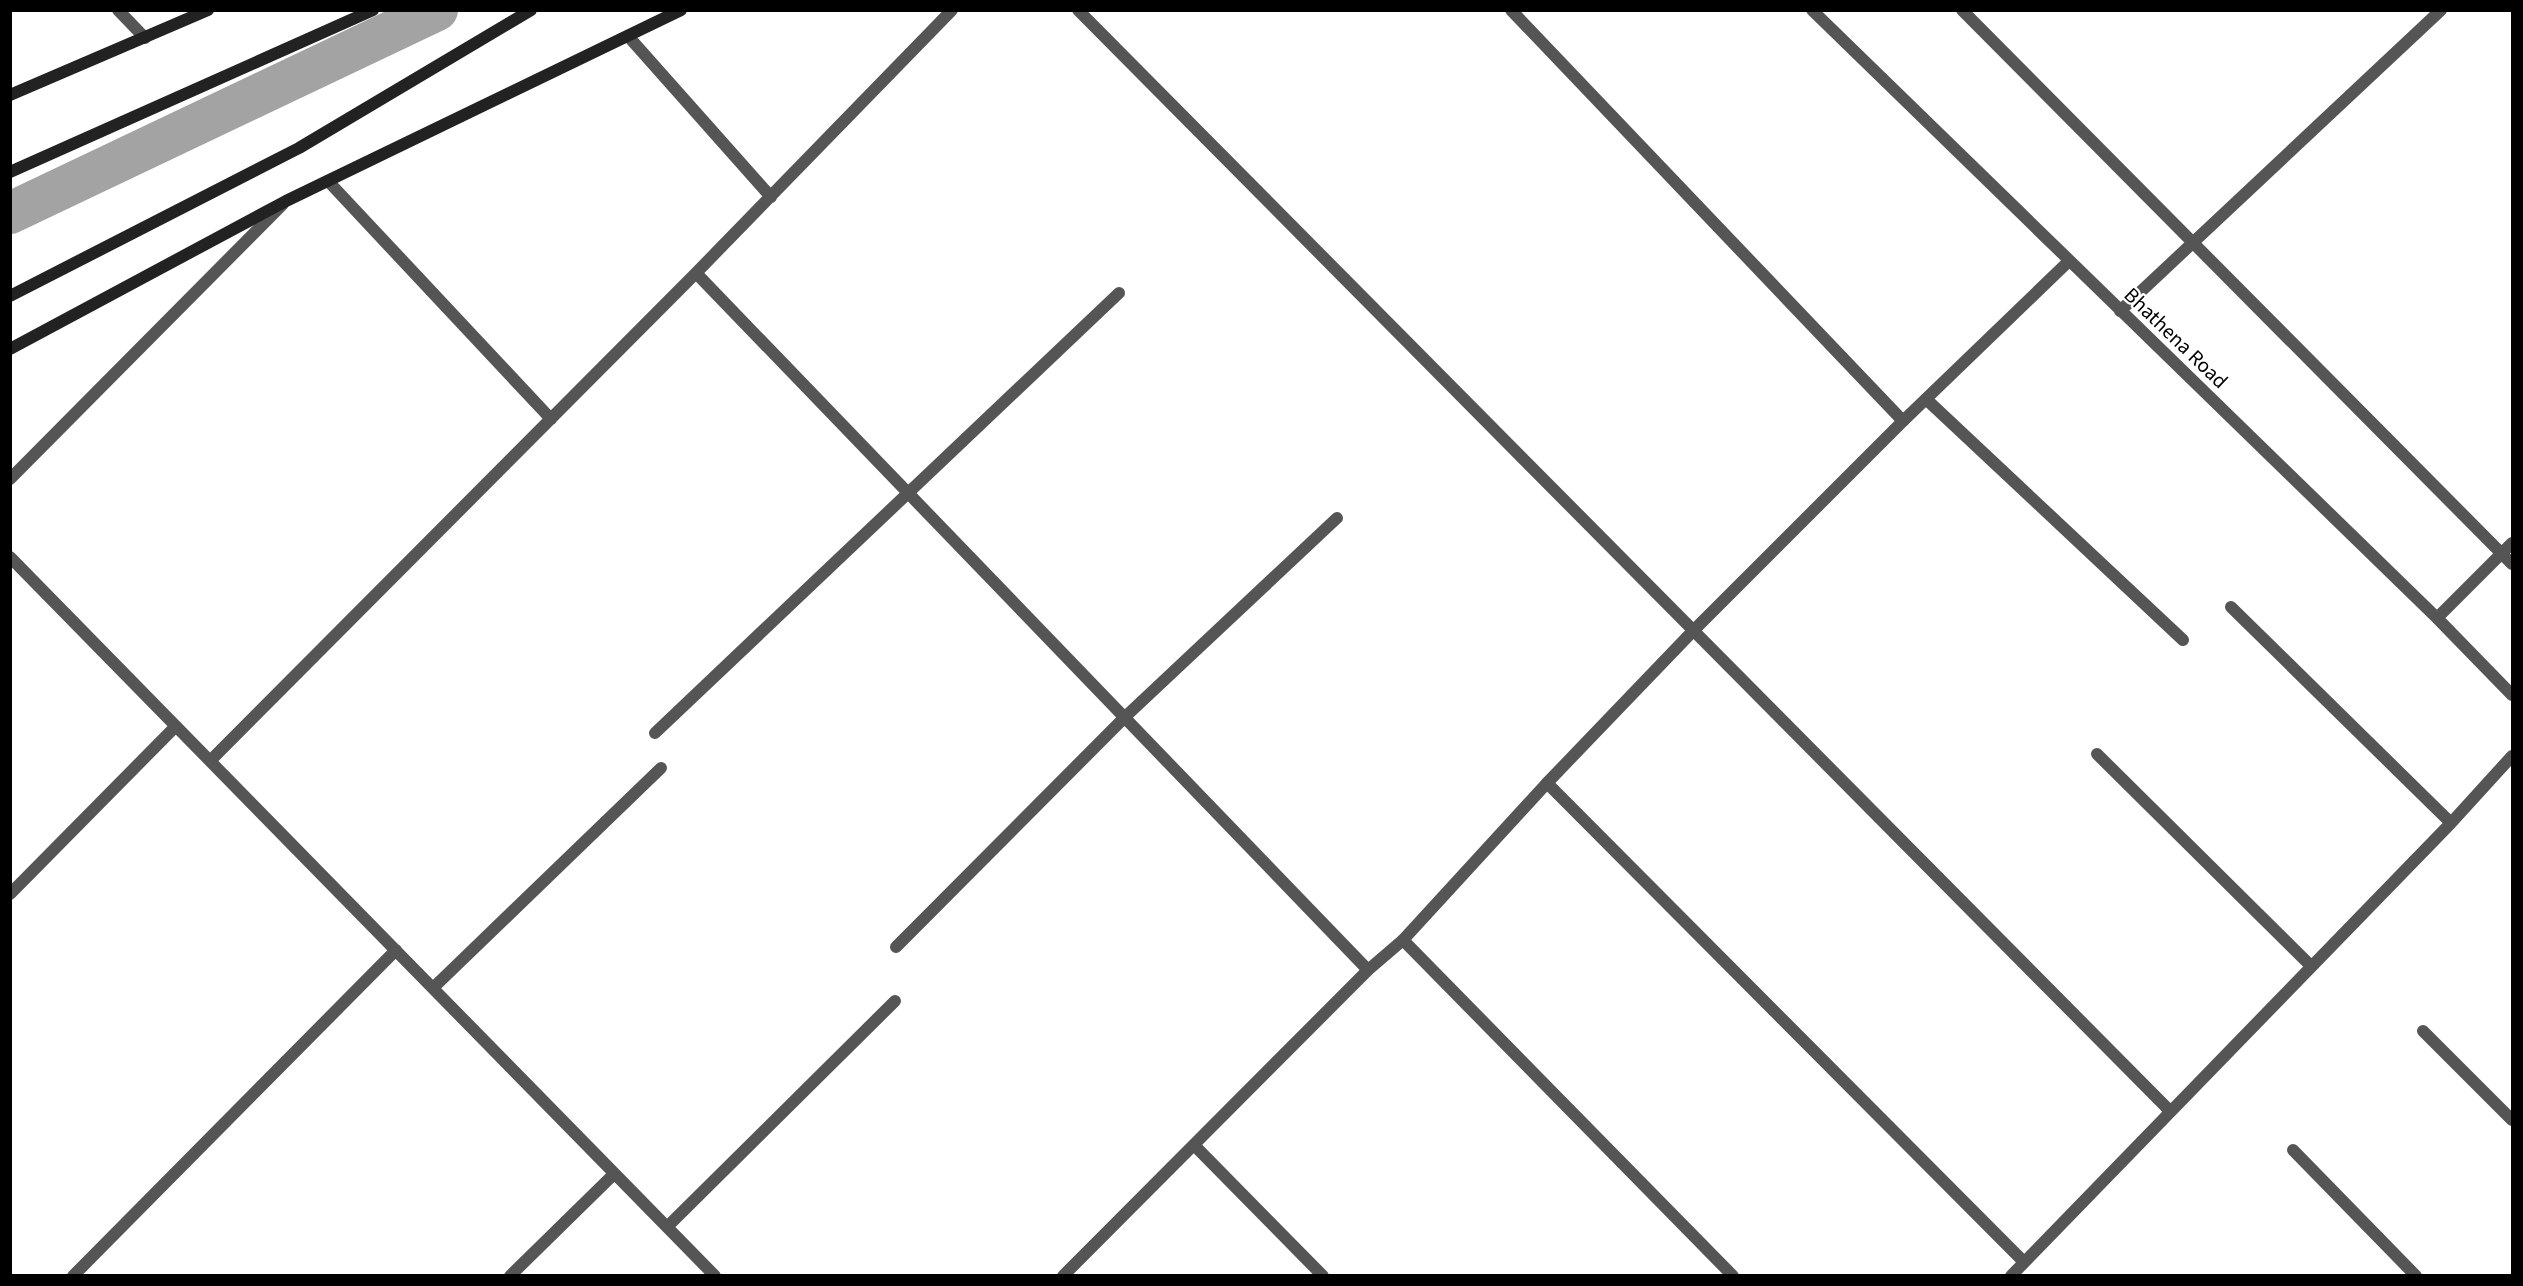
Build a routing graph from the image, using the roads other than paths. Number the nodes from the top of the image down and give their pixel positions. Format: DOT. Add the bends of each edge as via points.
graph roads {
  1 [pos="118,10"];
  2 [pos="208,10"];
  3 [pos="373,10"];
  4 [pos="531,10"];
  5 [pos="681,10"];
  6 [pos="952,10"];
  7 [pos="1078,10"];
  8 [pos="1511,10"];
  9 [pos="1812,10"];
  10 [pos="1962,10"];
  11 [pos="2440,10"];
  12 [pos="628,36"];
  13 [pos="145,38"];
  14 [pos="10,95"];
  15 [pos="10,172"];
  16 [pos="328,181"];
  17 [pos="771,197"];
  18 [pos="286,201"];
  19 [pos="2192,244"];
  20 [pos="2069,261"];
  21 [pos="696,273"];
  22 [pos="1119,293"];
  23 [pos="10,296"];
  24 [pos="2120,311"];
  25 [pos="10,349"];
  26 [pos="1926,399"];
  27 [pos="551,419"];
  28 [pos="1903,421"];
  29 [pos="10,479"];
  30 [pos="908,492"];
  31 [pos="1337,518"];
  32 [pos="2512,543"];
  33 [pos="2502,554"];
  34 [pos="10,557"];
  35 [pos="2512,564"];
  36 [pos="2231,607"];
  37 [pos="2437,618"];
  38 [pos="1692,632"];
  39 [pos="2183,640"];
  40 [pos="2512,695"];
  41 [pos="1125,717"];
  42 [pos="176,726"];
  43 [pos="655,734"];
  44 [pos="2097,754"];
  45 [pos="2512,756"];
  46 [pos="210,761"];
  47 [pos="661,768"];
  48 [pos="1546,783"];
  49 [pos="2451,824"];
  50 [pos="10,894"];
  51 [pos="1402,940"];
  52 [pos="896,946"];
  53 [pos="396,951"];
  54 [pos="2311,966"];
  55 [pos="1368,970"];
  56 [pos="432,988"];
  57 [pos="895,1001"];
  58 [pos="2423,1031"];
  59 [pos="2170,1111"];
  60 [pos="2512,1120"];
  61 [pos="1194,1145"];
  62 [pos="2293,1150"];
  63 [pos="614,1174"];
  64 [pos="668,1226"];
  65 [pos="2023,1262"];
  66 [pos="73,1275"];
  67 [pos="510,1275"];
  68 [pos="715,1275"];
  69 [pos="1064,1275"];
  70 [pos="1323,1275"];
  71 [pos="1733,1275"];
  72 [pos="2011,1275"];
  73 [pos="2416,1275"];
  1 -- 13 [label="street"];
  2 -- 13 [label="main road"];
  3 -- 15 [label="main road"];
  4 -- 23 [label="main road" via="299,148"];
  5 -- 12 [label="main road"];
  6 -- 17 [label="street"];
  7 -- 38 [label="street"];
  8 -- 28 [label="street"];
  9 -- 20 [label="street, Bhathena Road"];
  10 -- 19 [label="street"];
  11 -- 19 [label="street"];
  12 -- 16 [label="main road"];
  12 -- 17 [label="street"];
  13 -- 14 [label="main road"];
  16 -- 18 [label="main road"];
  16 -- 27 [label="street"];
  17 -- 21 [label="street"];
  18 -- 25 [label="main road"];
  18 -- 29 [label="street"];
  19 -- 24 [label="street"];
  19 -- 33 [label="street"];
  20 -- 24 [label="street, Bhathena Road"];
  20 -- 26 [label="street"];
  21 -- 27 [label="street"];
  21 -- 30 [label="street"];
  22 -- 30 [label="street"];
  24 -- 37 [label="street, Bhathena Road"];
  26 -- 28 [label="street"];
  26 -- 39 [label="street"];
  27 -- 46 [label="street"];
  28 -- 38 [label="street"];
  30 -- 41 [label="street"];
  30 -- 43 [label="street"];
  31 -- 41 [label="street"];
  32 -- 33 [label="street"];
  33 -- 35 [label="street"];
  33 -- 37 [label="street"];
  34 -- 42 [label="street"];
  36 -- 49 [label="street"];
  37 -- 40 [label="street, Bhathena Road"];
  38 -- 48 [label="street"];
  38 -- 59 [label="street"];
  41 -- 52 [label="street"];
  41 -- 55 [label="street"];
  42 -- 46 [label="street"];
  42 -- 50 [label="street"];
  44 -- 54 [label="street"];
  45 -- 49 [label="street"];
  46 -- 53 [label="street"];
  47 -- 56 [label="street"];
  48 -- 51 [label="street"];
  48 -- 65 [label="street"];
  49 -- 54 [label="street"];
  51 -- 55 [label="street"];
  51 -- 71 [label="street"];
  53 -- 56 [label="street"];
  53 -- 66 [label="street"];
  54 -- 59 [label="street"];
  55 -- 61 [label="street"];
  56 -- 63 [label="street"];
  57 -- 64 [label="street"];
  58 -- 60 [label="street"];
  59 -- 65 [label="street"];
  61 -- 69 [label="street"];
  61 -- 70 [label="street"];
  62 -- 73 [label="street"];
  63 -- 64 [label="street"];
  63 -- 67 [label="street"];
  64 -- 68 [label="street"];
  65 -- 72 [label="street"];
}
